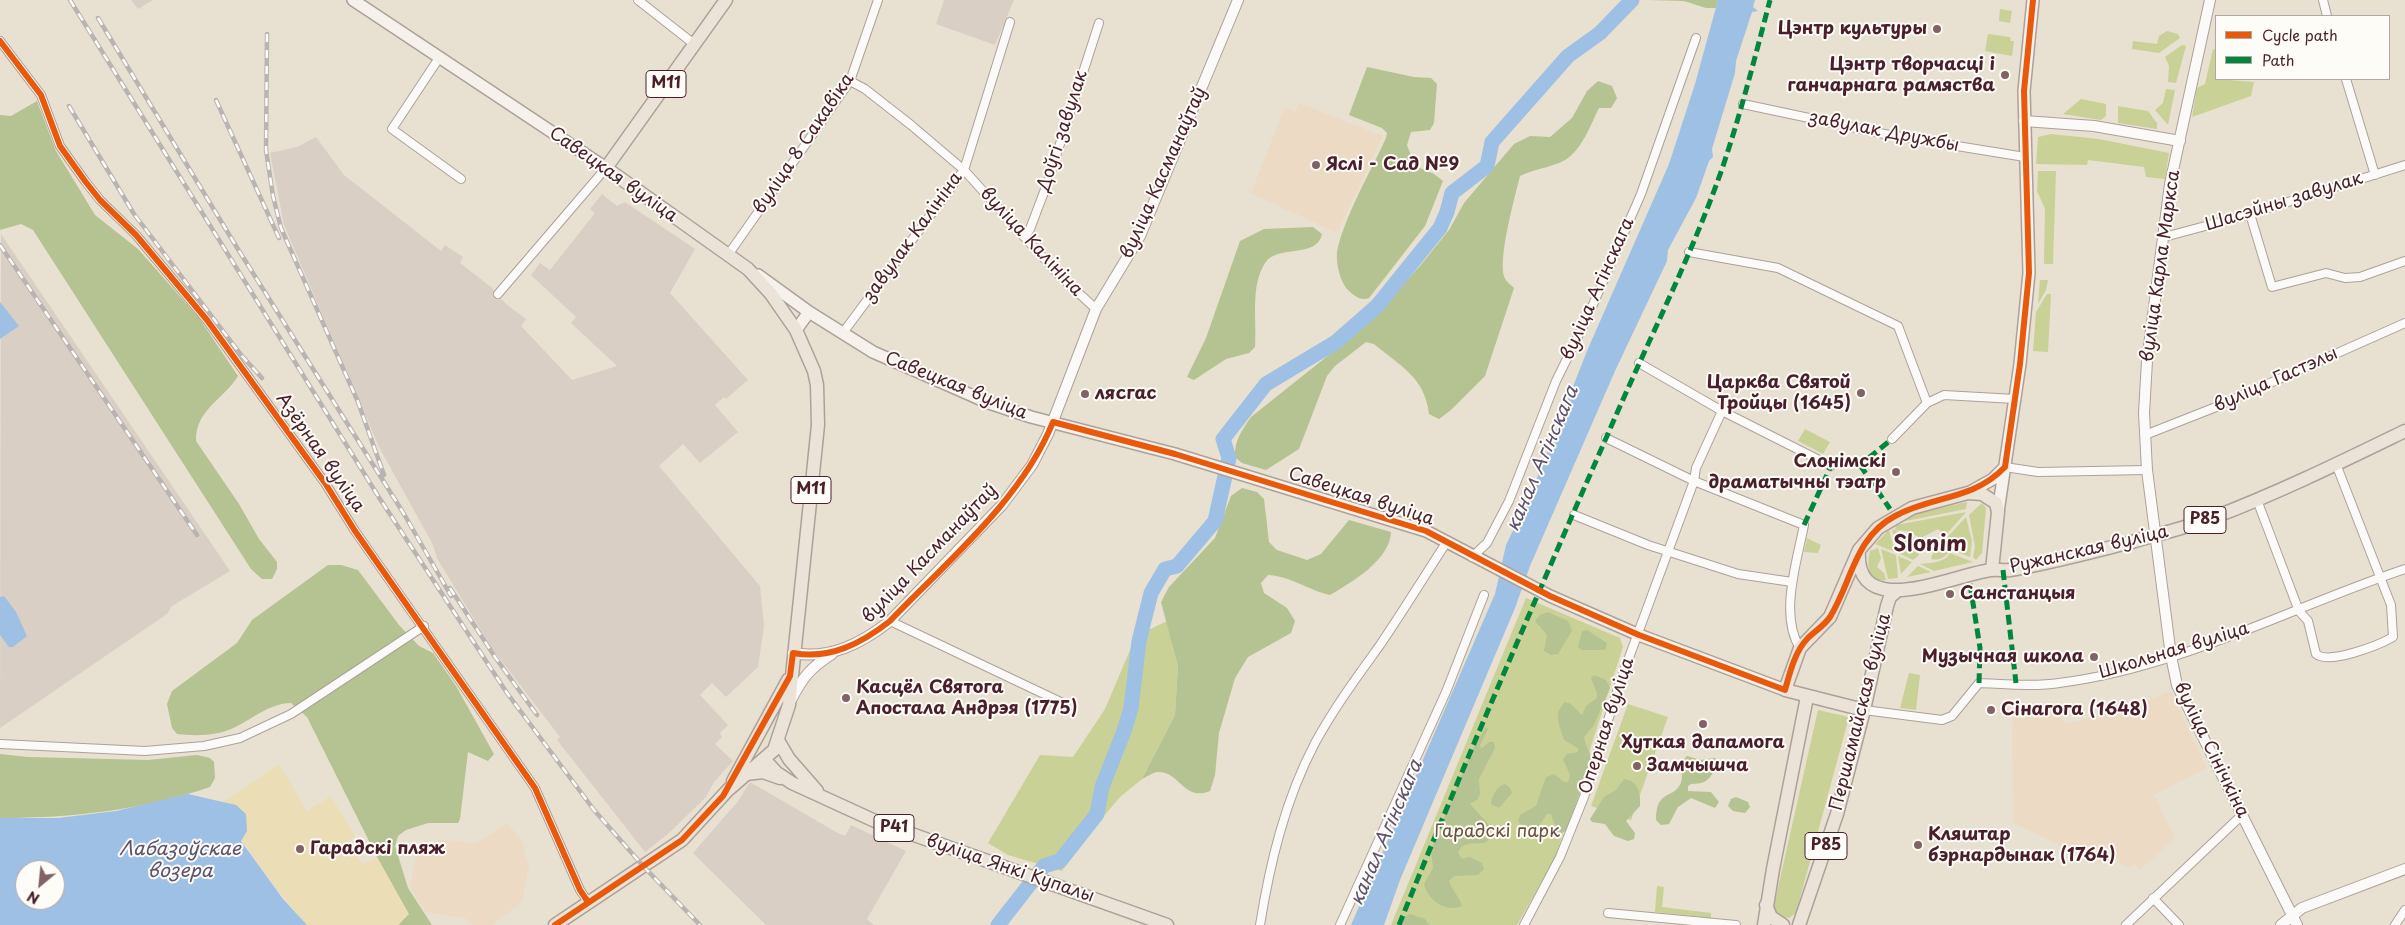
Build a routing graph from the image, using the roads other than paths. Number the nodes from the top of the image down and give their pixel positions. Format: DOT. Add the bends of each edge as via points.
graph roads {
  1 [pos="353,0"];
  2 [pos="638,0"];
  3 [pos="726,0"];
  4 [pos="878,0"];
  5 [pos="1238,0"];
  6 [pos="2033,0"];
  7 [pos="2210,0"];
  8 [pos="2323,0"];
  9 [pos="2327,15"];
  10 [pos="1010,22"];
  11 [pos="1099,23"];
  12 [pos="1696,38"];
  13 [pos="0,41"];
  14 [pos="694,44"];
  15 [pos="439,58"];
  16 [pos="2346,80"];
  17 [pos="850,81"];
  18 [pos="1743,104"];
  19 [pos="2024,121"];
  20 [pos="2180,141"];
  21 [pos="2025,156"];
  22 [pos="2405,165"];
  23 [pos="606,168"];
  24 [pos="964,170"];
  25 [pos="2375,175"];
  26 [pos="461,179"];
  27 [pos="2250,214"];
  28 [pos="2163,235"];
  29 [pos="1024,237"];
  30 [pos="1689,252"];
  31 [pos="728,255"];
  32 [pos="2405,261"];
  33 [pos="748,269"];
  34 [pos="498,294"];
  35 [pos="1096,309"];
  36 [pos="809,312"];
  37 [pos="2405,323"];
  38 [pos="796,330"];
  39 [pos="842,334"];
  40 [pos="1639,363"];
  41 [pos="2015,399"];
  42 [pos="1927,403"];
  43 [pos="1722,410"];
  44 [pos="1053,422"];
  45 [pos="2405,431"];
  46 [pos="2145,435"];
  47 [pos="1606,438"];
  48 [pos="1892,439"];
  49 [pos="2336,464"];
  50 [pos="1831,466"];
  51 [pos="2005,467"];
  52 [pos="2147,470"];
  53 [pos="1694,481"];
  54 [pos="1968,493"];
  55 [pos="2257,500"];
  56 [pos="1998,512"];
  57 [pos="1574,515"];
  58 [pos="2156,535"];
  59 [pos="1446,543"];
  60 [pos="1859,550"];
  61 [pos="1668,552"];
  62 [pos="1477,560"];
  63 [pos="2405,569"];
  64 [pos="1992,570"];
  65 [pos="2382,577"];
  66 [pos="1792,582"];
  67 [pos="1898,590"];
  68 [pos="1484,595"];
  69 [pos="2299,611"];
  70 [pos="890,621"];
  71 [pos="424,626"];
  72 [pos="1639,634"];
  73 [pos="1800,648"];
  74 [pos="837,651"];
  75 [pos="793,653"];
  76 [pos="2171,656"];
  77 [pos="790,676"];
  78 [pos="1988,683"];
  79 [pos="1785,690"];
  80 [pos="1808,697"];
  81 [pos="1065,704"];
  82 [pos="789,705"];
  83 [pos="1864,710"];
  84 [pos="757,734"];
  85 [pos="778,742"];
  86 [pos="0,744"];
  87 [pos="750,747"];
  88 [pos="765,760"];
  89 [pos="746,774"];
  90 [pos="792,783"];
  91 [pos="728,790"];
  92 [pos="826,800"];
  93 [pos="2242,814"];
  94 [pos="2405,869"];
  95 [pos="2154,898"];
  96 [pos="588,902"];
  97 [pos="1766,905"];
  98 [pos="2405,910"];
  99 [pos="1608,913"];
  100 [pos="2292,915"];
  101 [pos="1798,924"];
  102 [pos="555,925"];
  103 [pos="1167,925"];
  104 [pos="1260,925"];
  105 [pos="1340,925"];
  106 [pos="1524,925"];
  107 [pos="1736,925"];
  108 [pos="1764,925"];
  109 [pos="1783,925"];
  110 [pos="2126,925"];
  111 [pos="2179,925"];
  112 [pos="2281,925"];
  113 [pos="2297,925"];
  114 [pos="2395,925"];
  1 -- 15 [label="main road, Савецкая вуліца"];
  2 -- 14 [label="street"];
  3 -- 14 [label="main road, М11"];
  4 -- 17 [label="street, вуліца 8 Сакавіка"];
  5 -- 35 [label="street, вуліца Касманаўтаў" via="1140,236"];
  6 -- 19 [label="main road"];
  7 -- 20 [label="street, вуліца Карла Маркса"];
  8 -- 9 [label="street"];
  10 -- 24 [label="street, завулак Калініна"];
  11 -- 29 [label="street, Доўгі завулак" via="1047,184"];
  12 -- 62 [label="street, вуліца Агінскага" via="1644,186 1556,381 1509,501"];
  13 -- 71 [label="street, Азёрная вуліца" via="41,95 60,146 85,181 136,235 207,320"];
  14 -- 23 [label="main road, М11"];
  15 -- 23 [label="main road, Савецкая вуліца"];
  15 -- 26 [label="street" via="392,129"];
  16 -- 25 [label="street"];
  17 -- 24 [label="street, вуліца Калініна" via="903,119"];
  17 -- 31 [label="street, вуліца 8 Сакавіка"];
  18 -- 21 [label="street, завулак Дружбы" via="1889,135"];
  19 -- 20 [label="street" via="2094,126"];
  19 -- 21 [label="main road"];
  20 -- 28 [label="street, вуліца Карла Маркса"];
  21 -- 41 [label="main road" via="2029,274"];
  22 -- 25 [label="street, Шасэйны завулак"];
  23 -- 31 [label="main road, Савецкая вуліца / М11"];
  23 -- 34 [label="street"];
  24 -- 29 [label="street, вуліца Калініна"];
  24 -- 39 [label="street, завулак Калініна"];
  25 -- 27 [label="street, Шасэйны завулак"];
  27 -- 28 [label="street, Шасэйны завулак"];
  27 -- 32 [label="street" via="2272,287 2326,273 2345,278 2360,277"];
  28 -- 46 [label="street, вуліца Карла Маркса" via="2147,361"];
  29 -- 35 [label="street, вуліца Калініна"];
  30 -- 42 [label="street" via="1778,268 1898,326"];
  31 -- 33 [label="main road, Савецкая вуліца / М11"];
  33 -- 36 [label="main road, Савецкая вуліца"];
  33 -- 38 [label="main road, М11" via="771,294"];
  35 -- 44 [label="street, вуліца Касманаўтаў"];
  36 -- 38 [label="main road"];
  36 -- 39 [label="main road, Савецкая вуліца"];
  37 -- 46 [label="street, вуліца Гастэлы"];
  38 -- 75 [label="main road, М11" via="814,371 818,409"];
  39 -- 44 [label="main road, Савецкая вуліца" via="873,352 944,384 1014,412"];
  40 -- 43 [label="street"];
  41 -- 42 [label="street" via="1944,395"];
  41 -- 51 [label="main road"];
  42 -- 48 [label="street"];
  43 -- 50 [label="street"];
  43 -- 53 [label="street, Оперная вуліца" via="1696,468"];
  44 -- 59 [label="main road, Савецкая вуліца" via="1175,454 1417,528"];
  44 -- 70 [label="street, вуліца Касманаўтаў" via="1032,465 1002,504"];
  45 -- 49 [label="main road, Ружанская вуліца / Р85"];
  46 -- 52 [label="street, вуліца Карла Маркса"];
  47 -- 53 [label="street"];
  49 -- 55 [label="main road, Ружанская вуліца / Р85"];
  49 -- 65 [label="street"];
  51 -- 52 [label="street" via="2038,472"];
  51 -- 54 [label="main road" via="1993,479"];
  51 -- 56 [label="main road"];
  52 -- 58 [label="street, вуліца Карла Маркса"];
  53 -- 61 [label="street, Оперная вуліца"];
  53 -- 66 [label="street" via="1804,525"];
  54 -- 56 [label="main road" via="1992,498"];
  54 -- 60 [label="main road" via="1912,508 1893,517 1878,528"];
  55 -- 58 [label="main road, Ружанская вуліца / Р85" via="2210,519"];
  55 -- 69 [label="street"];
  56 -- 64 [label="main road"];
  57 -- 61 [label="street"];
  58 -- 64 [label="main road, Ружанская вуліца / Р85" via="2074,557 2010,570"];
  58 -- 76 [label="street, вуліца Сінічкіна"];
  59 -- 62 [label="main road, Савецкая вуліца"];
  59 -- 104 [label="street" via="1351,683 1314,745 1298,781 1269,868"];
  60 -- 67 [label="main road, Р85" via="1858,561 1866,580 1878,590"];
  60 -- 73 [label="main road" via="1830,617"];
  61 -- 66 [label="street" via="1738,574"];
  61 -- 72 [label="street, Оперная вуліца"];
  62 -- 72 [label="main road, Савецкая вуліца"];
  63 -- 65 [label="street, Школьная вуліца"];
  64 -- 67 [label="main road, Р85"];
  65 -- 69 [label="street, Школьная вуліца"];
  65 -- 69 [label="street" via="2391,605 2393,636 2372,648 2324,658 2319,656 2308,621"];
  66 -- 73 [label="street" via="1790,626"];
  67 -- 83 [label="main road, Першамайская вуліца / Р85" via="1890,597 1887,606"];
  68 -- 105 [label="street" via="1446,692"];
  69 -- 76 [label="street, Школьная вуліца"];
  70 -- 74 [label="street, вуліца Касманаўтаў" via="870,637"];
  70 -- 81 [label="street"];
  71 -- 86 [label="street" via="291,714 240,738 204,746 145,751"];
  71 -- 96 [label="street, Азёрная вуліца" via="535,788"];
  72 -- 79 [label="main road, Савецкая вуліца"];
  72 -- 106 [label="street, Оперная вуліца" via="1572,829"];
  73 -- 79 [label="main road"];
  74 -- 75 [label="street, вуліца Касманаўтаў" via="812,656"];
  74 -- 82 [label="street" via="804,676"];
  75 -- 77 [label="main road, М11"];
  76 -- 78 [label="street, Школьная вуліца" via="2057,684"];
  76 -- 93 [label="street, вуліца Сінічкіна" via="2177,685"];
  77 -- 82 [label="main road, М11"];
  77 -- 84 [label="main road, М11"];
  78 -- 83 [label="street, Савецкая вуліца" via="1979,683 1952,716 1942,720"];
  79 -- 80 [label="main road, Савецкая вуліца"];
  80 -- 83 [label="main road, Савецкая вуліца"];
  80 -- 97 [label="main road, Р85"];
  82 -- 85 [label="main road, М11"];
  83 -- 101 [label="main road, Першамайская вуліца / Р85" via="1837,814"];
  84 -- 85 [label="main road" via="770,732"];
  84 -- 87 [label="main road, М11"];
  85 -- 88 [label="main road, М11"];
  85 -- 92 [label="main road, вуліца Янкі Купалы / Р41" via="788,759"];
  87 -- 88 [label="main road, вуліца Янкі Купалы"];
  87 -- 91 [label="main road, М11"];
  88 -- 89 [label="main road, М11"];
  88 -- 90 [label="main road, вуліца Янкі Купалы / Р41"];
  89 -- 90 [label="main road, Р41" via="763,772"];
  89 -- 91 [label="main road, М11"];
  90 -- 92 [label="main road, вуліца Янкі Купалы / Р41"];
  91 -- 96 [label="main road, М11" via="682,840"];
  92 -- 103 [label="main road, вуліца Янкі Купалы / Р41" via="964,854"];
  93 -- 95 [label="street"];
  93 -- 100 [label="street, вуліца Сінічкіна"];
  94 -- 100 [label="street" via="2302,908"];
  95 -- 110 [label="street"];
  95 -- 111 [label="street"];
  96 -- 102 [label="main road, М11"];
  97 -- 108 [label="main road"];
  97 -- 109 [label="main road" via="1771,917"];
  98 -- 114 [label="street"];
  99 -- 107 [label="street"];
  100 -- 112 [label="street"];
  100 -- 113 [label="street, вуліца Сінічкіна"];
}
